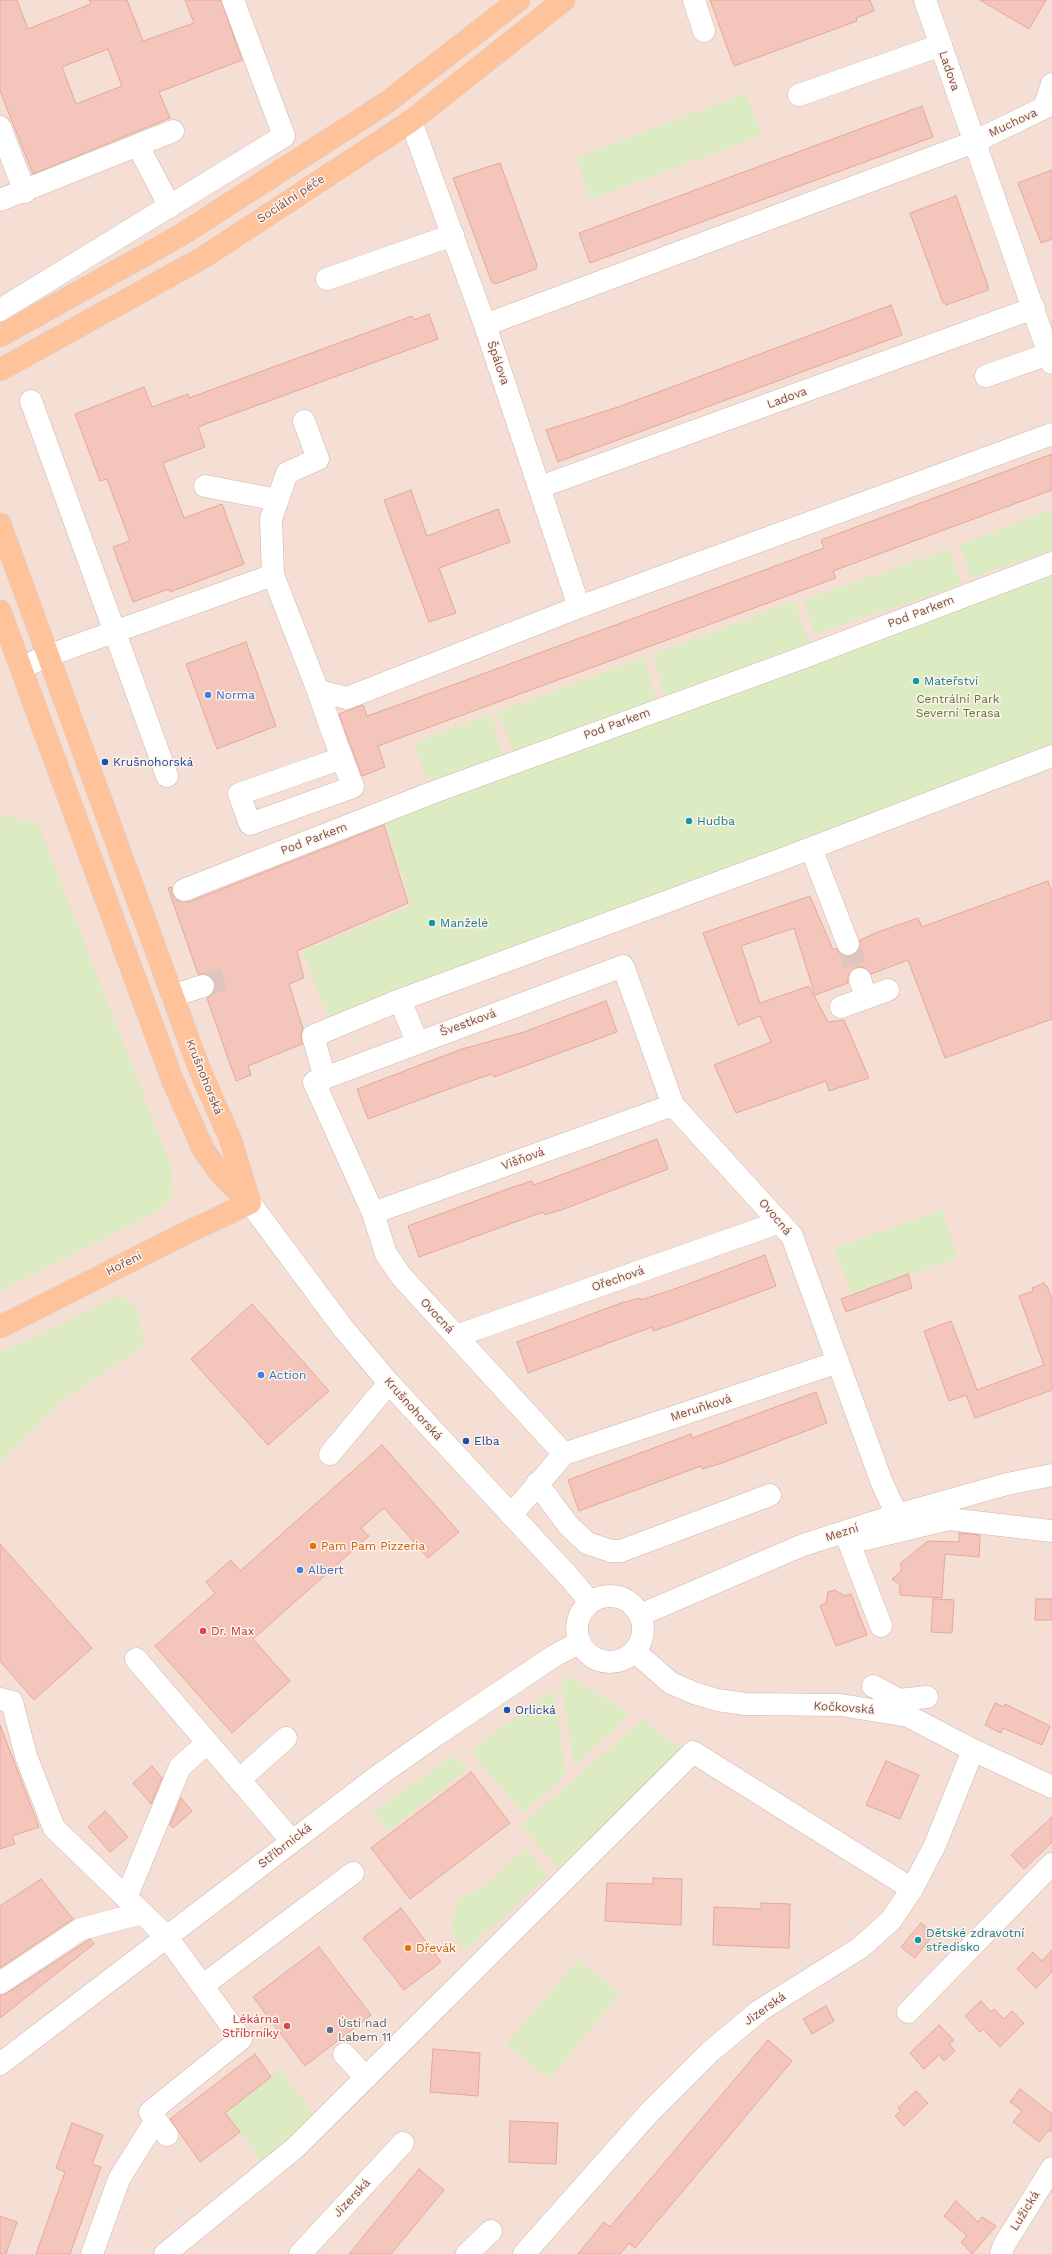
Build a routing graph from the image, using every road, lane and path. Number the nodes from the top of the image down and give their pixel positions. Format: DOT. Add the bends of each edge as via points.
graph roads {
  1 [pos="233,0"];
  2 [pos="518,0"];
  3 [pos="564,0"];
  4 [pos="694,0"];
  5 [pos="925,0"];
  6 [pos="704,30"];
  7 [pos="941,45"];
  8 [pos="1052,84"];
  9 [pos="799,95"];
  10 [pos="1048,106"];
  11 [pos="411,121"];
  12 [pos="0,127"];
  13 [pos="173,131"];
  14 [pos="974,142"];
  15 [pos="138,146"];
  16 [pos="25,192"];
  17 [pos="0,200"];
  18 [pos="170,207"];
  19 [pos="453,235"];
  20 [pos="328,279"];
  21 [pos="1034,308"];
  22 [pos="0,310"];
  23 [pos="485,325"];
  24 [pos="0,336"];
  25 [pos="1050,359"];
  26 [pos="0,370"];
  27 [pos="986,376"];
  28 [pos="32,401"];
  29 [pos="304,421"];
  30 [pos="1052,434"];
  31 [pos="205,486"];
  32 [pos="540,487"];
  33 [pos="278,500"];
  34 [pos="0,524"];
  35 [pos="1052,563"];
  36 [pos="273,575"];
  37 [pos="579,607"];
  38 [pos="0,611"];
  39 [pos="114,633"];
  40 [pos="47,656"];
  41 [pos="21,668"];
  42 [pos="318,691"];
  43 [pos="1052,756"];
  44 [pos="342,758"];
  45 [pos="167,776"];
  46 [pos="811,848"];
  47 [pos="184,890"];
  48 [pos="848,944"];
  49 [pos="623,966"];
  50 [pos="203,986"];
  51 [pos="888,990"];
  52 [pos="172,996"];
  53 [pos="400,1000"];
  54 [pos="841,1007"];
  55 [pos="417,1042"];
  56 [pos="320,1080"];
  57 [pos="673,1105"];
  58 [pos="250,1203"];
  59 [pos="372,1213"];
  60 [pos="780,1222"];
  61 [pos="0,1327"];
  62 [pos="456,1336"];
  63 [pos="838,1362"];
  64 [pos="389,1383"];
  65 [pos="330,1454"];
  66 [pos="564,1454"];
  67 [pos="1052,1475"];
  68 [pos="537,1483"];
  69 [pos="770,1495"];
  70 [pos="511,1515"];
  71 [pos="897,1515"];
  72 [pos="1052,1531"];
  73 [pos="847,1538"];
  74 [pos="590,1602"];
  75 [pos="640,1615"];
  76 [pos="881,1626"];
  77 [pos="580,1642"];
  78 [pos="634,1651"];
  79 [pos="136,1659"];
  80 [pos="873,1686"];
  81 [pos="927,1696"];
  82 [pos="0,1700"];
  83 [pos="898,1706"];
  84 [pos="286,1738"];
  85 [pos="207,1743"];
  86 [pos="973,1750"];
  87 [pos="239,1780"];
  88 [pos="1052,1787"];
  89 [pos="291,1840"];
  90 [pos="1052,1864"];
  91 [pos="353,1873"];
  92 [pos="912,1889"];
  93 [pos="126,1898"];
  94 [pos="142,1913"];
  95 [pos="167,1937"];
  96 [pos="0,1983"];
  97 [pos="202,1986"];
  98 [pos="908,2012"];
  99 [pos="344,2054"];
  100 [pos="0,2064"];
  101 [pos="366,2078"];
  102 [pos="403,2143"];
  103 [pos="1052,2168"];
  104 [pos="491,2231"];
  105 [pos="92,2254"];
  106 [pos="165,2254"];
  107 [pos="300,2254"];
  108 [pos="467,2254"];
  109 [pos="524,2254"];
  110 [pos="1001,2254"];
  1 -- 18 [label="street" via="284,136"];
  2 -- 24 [label="main road" via="404,90 373,111 181,235"];
  3 -- 11 [label="main road, Sociální péče"];
  4 -- 6 [label="street"];
  5 -- 7 [label="street, Ladova"];
  7 -- 9 [label="street"];
  7 -- 14 [label="street, Ladova"];
  8 -- 10 [label="street"];
  10 -- 14 [label="street, Muchova"];
  11 -- 19 [label="street, Špálova"];
  11 -- 26 [label="main road, Sociální péče" via="204,257"];
  12 -- 16 [label="street"];
  13 -- 15 [label="street"];
  14 -- 21 [label="street, Ladova"];
  14 -- 23 [label="street"];
  15 -- 16 [label="street"];
  15 -- 18 [label="street"];
  16 -- 17 [label="street"];
  18 -- 22 [label="street"];
  19 -- 20 [label="street"];
  19 -- 23 [label="street, Špálova"];
  21 -- 25 [label="street, Ladova"];
  21 -- 32 [label="street, Ladova"];
  23 -- 32 [label="street, Špálova"];
  25 -- 27 [label="street"];
  28 -- 39 [label="street"];
  29 -- 33 [label="street" via="318,459 287,473"];
  30 -- 37 [label="street"];
  31 -- 33 [label="street"];
  32 -- 37 [label="street, Špálova"];
  33 -- 36 [label="street" via="271,519"];
  34 -- 40 [label="main road, Krušnohorská"];
  35 -- 47 [label="street, Pod Parkem" via="802,658 441,789"];
  36 -- 39 [label="street"];
  36 -- 42 [label="street"];
  37 -- 42 [label="street" via="347,698"];
  38 -- 41 [label="main road, Krušnohorská"];
  39 -- 40 [label="street"];
  39 -- 45 [label="street"];
  40 -- 41 [label="street"];
  40 -- 52 [label="main road, Krušnohorská"];
  41 -- 58 [label="main road, Krušnohorská" via="172,1079 204,1151 222,1175"];
  42 -- 44 [label="street"];
  43 -- 46 [label="street"];
  44 -- 44 [label="street" via="240,794 250,824 353,787"];
  46 -- 48 [label="street"];
  46 -- 53 [label="street"];
  49 -- 55 [label="street, Švestková"];
  49 -- 57 [label="street, Ovocná"];
  50 -- 52 [label="street"];
  51 -- 54 [label="street" via="863,989"];
  52 -- 58 [label="main road, Krušnohorská" via="199,1068 231,1140"];
  53 -- 55 [label="street"];
  53 -- 56 [label="street, Ovocná" via="313,1036"];
  55 -- 56 [label="street, Švestková"];
  56 -- 59 [label="street, Ovocná"];
  57 -- 59 [label="street, Višňová"];
  57 -- 60 [label="street, Ovocná"];
  58 -- 61 [label="main road, Hoření"];
  58 -- 64 [label="street, Krušnohorská" via="343,1328"];
  59 -- 62 [label="street, Ovocná" via="386,1254 401,1276"];
  60 -- 62 [label="street, Ořechová"];
  60 -- 63 [label="street, Ovocná" via="792,1236"];
  62 -- 66 [label="street, Ovocná"];
  63 -- 66 [label="street, Meruňková"];
  63 -- 71 [label="street, Ovocná" via="882,1483"];
  64 -- 65 [label="street"];
  64 -- 70 [label="street, Krušnohorská"];
  66 -- 68 [label="street"];
  67 -- 71 [label="street, Mezní" via="1007,1484"];
  68 -- 69 [label="street" via="568,1525 587,1543 611,1551 621,1551"];
  68 -- 70 [label="street"];
  70 -- 74 [label="street, Krušnohorská"];
  71 -- 73 [label="street, Mezní"];
  72 -- 73 [label="street" via="949,1519"];
  73 -- 75 [label="street, Mezní" via="797,1548"];
  73 -- 76 [label="street"];
  74 -- 75 [label="street" via="600,1597 620,1597 629,1602"];
  74 -- 77 [label="street" via="577,1623"];
  75 -- 78 [label="street" via="642,1637"];
  77 -- 78 [label="street" via="589,1654 604,1661 621,1660"];
  77 -- 89 [label="street, Stříbrnická" via="554,1656 439,1733"];
  78 -- 83 [label="street, Kočkovská" via="671,1683 694,1694 717,1700 746,1704"];
  79 -- 85 [label="street"];
  80 -- 83 [label="street"];
  81 -- 83 [label="street"];
  82 -- 93 [label="street" via="12,1702 26,1756 54,1828"];
  83 -- 86 [label="street, Kočkovská" via="908,1716"];
  84 -- 87 [label="street"];
  85 -- 87 [label="street"];
  85 -- 93 [label="street" via="180,1767"];
  86 -- 88 [label="street, Kočkovská"];
  86 -- 92 [label="street, Jizerská" via="935,1845"];
  87 -- 89 [label="street"];
  89 -- 95 [label="street, Stříbrnická"];
  90 -- 98 [label="street"];
  91 -- 97 [label="street"];
  92 -- 101 [label="street" via="693,1752"];
  92 -- 109 [label="street, Jizerská" via="891,1920 860,1948 759,2011 710,2052 648,2114"];
  93 -- 94 [label="street"];
  94 -- 95 [label="street"];
  94 -- 96 [label="street" via="82,1929"];
  95 -- 97 [label="street"];
  95 -- 100 [label="street, Stříbrnická"];
  97 -- 105 [label="street" via="241,2039 150,2112 162,2127 119,2179"];
  99 -- 101 [label="street"];
  101 -- 106 [label="street" via="295,2148"];
  102 -- 107 [label="street, Jizerská"];
  103 -- 110 [label="street, Lužická" via="1004,2245"];
  104 -- 108 [label="street"];
}
